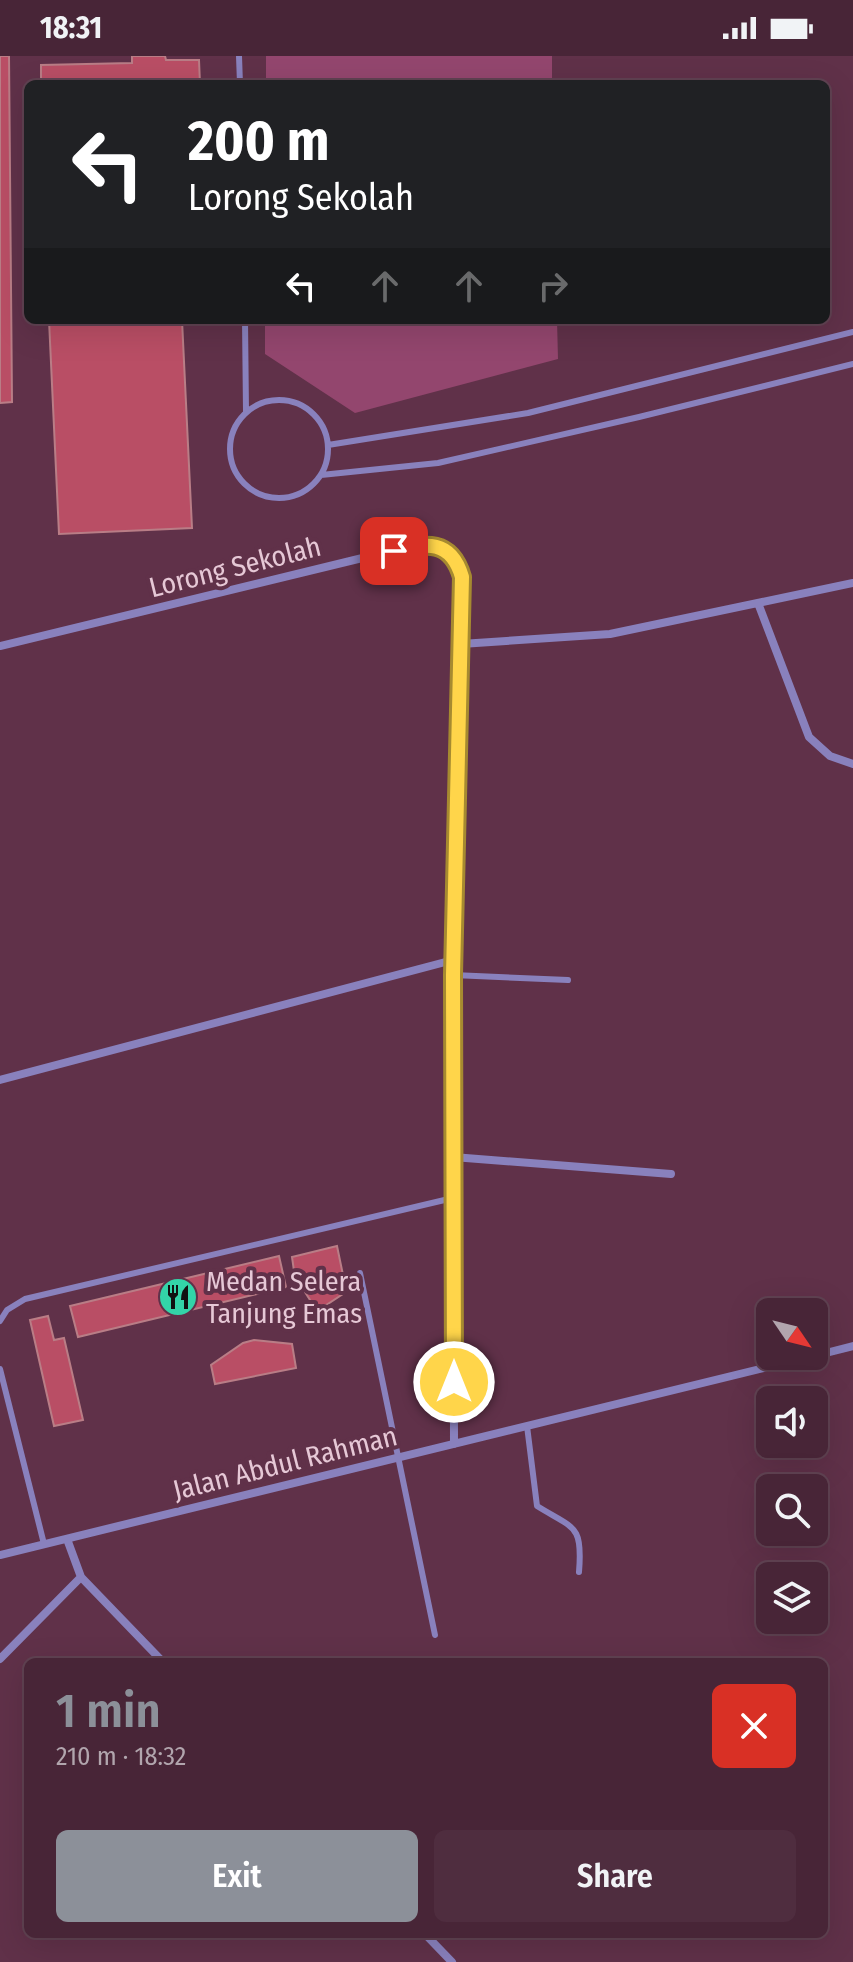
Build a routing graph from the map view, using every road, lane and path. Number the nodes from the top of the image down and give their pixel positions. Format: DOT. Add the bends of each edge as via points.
graph roads {
  1 [pos="239,56"];
  2 [pos="240,80"];
  3 [pos="245,324"];
  4 [pos="853,332"];
  5 [pos="853,364"];
  6 [pos="246,412"];
  7 [pos="328,445"];
  8 [pos="321,475"];
  9 [pos="853,583"];
  10 [pos="758,603"];
  11 [pos="461,644"];
  12 [pos="0,646"];
  13 [pos="853,764"];
  14 [pos="453,960"];
  15 [pos="453,975"];
  16 [pos="568,980"];
  17 [pos="0,1080"];
  18 [pos="453,1157"];
  19 [pos="671,1174"];
  20 [pos="453,1198"];
  21 [pos="360,1273"];
  22 [pos="0,1321"];
  23 [pos="853,1346"];
  24 [pos="828,1352"];
  25 [pos="0,1369"];
  26 [pos="757,1370"];
  27 [pos="527,1426"];
  28 [pos="454,1444"];
  29 [pos="397,1458"];
  30 [pos="67,1539"];
  31 [pos="44,1544"];
  32 [pos="0,1555"];
  33 [pos="579,1572"];
  34 [pos="81,1577"];
  35 [pos="435,1635"];
  36 [pos="159,1658"];
  37 [pos="0,1659"];
  38 [pos="429,1938"];
  39 [pos="452,1962"];
  1 -- 2 [label="lane"];
  3 -- 6 [label="lane"];
  4 -- 7 [label="lane" via="528,413"];
  5 -- 8 [label="lane" via="438,463"];
  6 -- 7 [label="lane" via="276,400 308,408 322,424"];
  6 -- 8 [label="lane" via="234,428 230,446 243,482 259,494 277,498 297,495"];
  7 -- 8 [label="lane"];
  9 -- 10 [label="street"];
  10 -- 11 [label="street" via="610,634"];
  10 -- 13 [label="street" via="809,737 830,756"];
  11 -- 12 [label="street, Lorong Sekolah" via="462,577 457,562 443,549 424,543"];
  11 -- 14 [label="street, Lorong Sekolah"];
  14 -- 15 [label="street, Lorong Sekolah"];
  14 -- 17 [label="street"];
  15 -- 16 [label="lane"];
  15 -- 18 [label="street, Lorong Sekolah"];
  18 -- 19 [label="street"];
  18 -- 20 [label="street, Lorong Sekolah"];
  20 -- 22 [label="lane" via="25,1299"];
  20 -- 28 [label="street, Lorong Sekolah"];
  21 -- 29 [label="lane"];
  23 -- 24 [label="street, Jalan Abdul Rahman"];
  25 -- 31 [label="lane"];
  26 -- 27 [label="street, Jalan Abdul Rahman"];
  27 -- 28 [label="street, Jalan Abdul Rahman"];
  27 -- 33 [label="lane" via="537,1506 579,1536"];
  28 -- 29 [label="street, Jalan Abdul Rahman"];
  29 -- 30 [label="street, Jalan Abdul Rahman"];
  29 -- 35 [label="lane"];
  30 -- 31 [label="street, Jalan Abdul Rahman"];
  30 -- 34 [label="street"];
  31 -- 32 [label="street, Jalan Abdul Rahman"];
  34 -- 36 [label="street"];
  34 -- 37 [label="street"];
  38 -- 39 [label="street"];
}
